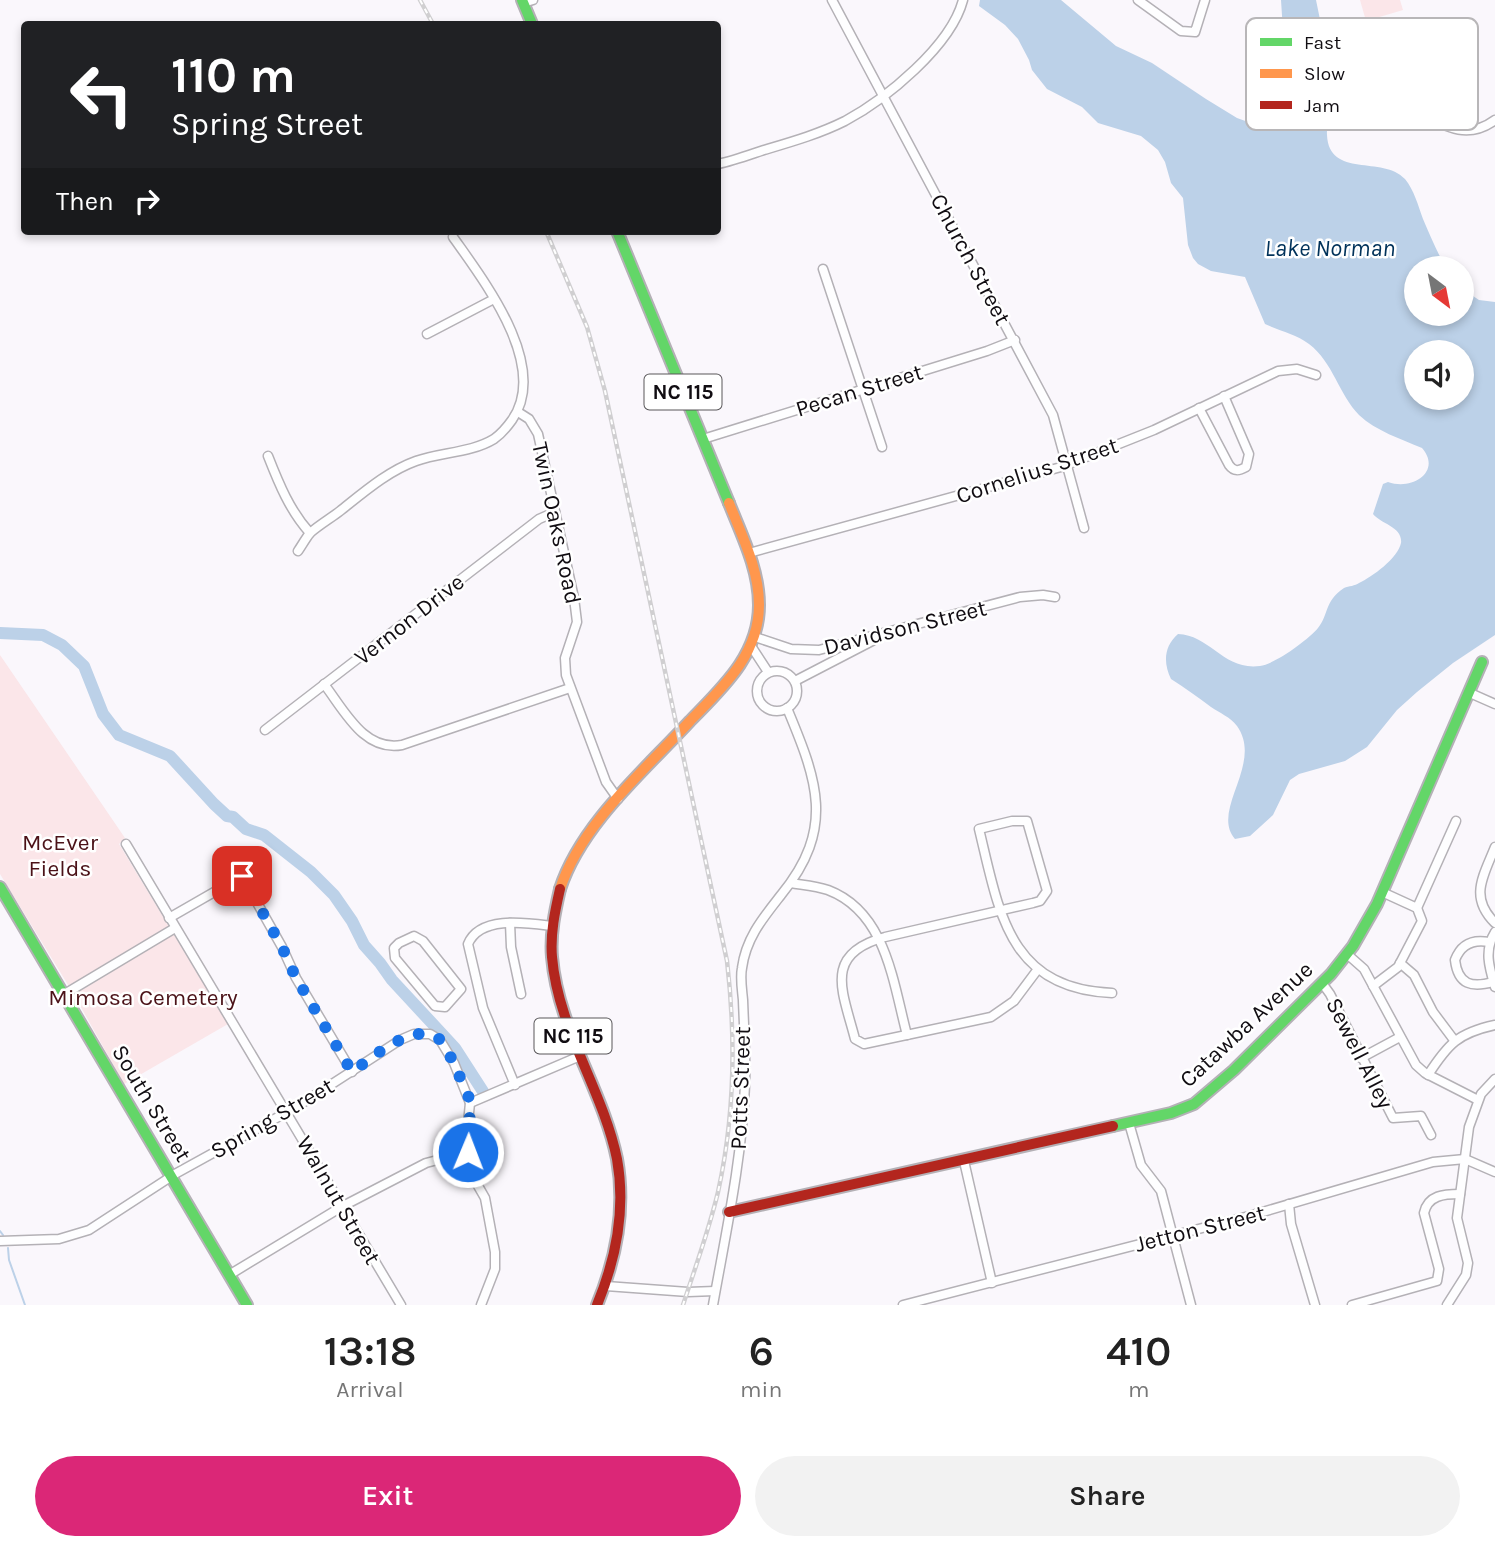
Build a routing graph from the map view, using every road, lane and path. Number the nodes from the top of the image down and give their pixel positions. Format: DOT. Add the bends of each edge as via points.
graph roads {
  1 [pos="832,0"];
  2 [pos="963,0"];
  3 [pos="1138,0"];
  4 [pos="1205,0"];
  5 [pos="526,1"];
  6 [pos="532,21"];
  7 [pos="884,94"];
  8 [pos="1495,120"];
  9 [pos="1478,129"];
  10 [pos="721,163"];
  11 [pos="619,235"];
  12 [pos="453,237"];
  13 [pos="823,269"];
  14 [pos="494,299"];
  15 [pos="427,334"];
  16 [pos="1015,340"];
  17 [pos="1316,375"];
  18 [pos="864,389"];
  19 [pos="1224,396"];
  20 [pos="1199,408"];
  21 [pos="518,412"];
  22 [pos="703,439"];
  23 [pos="882,447"];
  24 [pos="268,456"];
  25 [pos="1067,464"];
  26 [pos="555,512"];
  27 [pos="1084,528"];
  28 [pos="310,533"];
  29 [pos="298,551"];
  30 [pos="749,553"];
  31 [pos="1055,597"];
  32 [pos="889,633"];
  33 [pos="753,641"];
  34 [pos="1482,662"];
  35 [pos="768,672"];
  36 [pos="795,681"];
  37 [pos="324,684"];
  38 [pos="570,688"];
  39 [pos="1469,693"];
  40 [pos="1495,704"];
  41 [pos="787,708"];
  42 [pos="265,730"];
  43 [pos="618,799"];
  44 [pos="1457,821"];
  45 [pos="126,844"];
  46 [pos="1495,847"];
  47 [pos="791,883"];
  48 [pos="0,887"];
  49 [pos="1382,892"];
  50 [pos="1417,908"];
  51 [pos="999,911"];
  52 [pos="169,918"];
  53 [pos="510,923"];
  54 [pos="1495,923"];
  55 [pos="552,926"];
  56 [pos="175,928"];
  57 [pos="1495,932"];
  58 [pos="879,939"];
  59 [pos="1489,942"];
  60 [pos="1347,954"];
  61 [pos="1400,963"];
  62 [pos="1038,969"];
  63 [pos="1322,983"];
  64 [pos="477,984"];
  65 [pos="1494,984"];
  66 [pos="1373,986"];
  67 [pos="461,989"];
  68 [pos="1112,993"];
  69 [pos="521,994"];
  70 [pos="63,995"];
  71 [pos="1495,1025"];
  72 [pos="907,1035"];
  73 [pos="1400,1037"];
  74 [pos="1454,1040"];
  75 [pos="580,1056"];
  76 [pos="1362,1058"];
  77 [pos="352,1072"];
  78 [pos="1428,1075"];
  79 [pos="1495,1079"];
  80 [pos="514,1086"];
  81 [pos="1478,1100"];
  82 [pos="470,1103"];
  83 [pos="287,1111"];
  84 [pos="1129,1123"];
  85 [pos="1431,1135"];
  86 [pos="468,1152"];
  87 [pos="1465,1159"];
  88 [pos="964,1161"];
  89 [pos="1495,1172"];
  90 [pos="171,1177"];
  91 [pos="1460,1194"];
  92 [pos="1289,1204"];
  93 [pos="343,1206"];
  94 [pos="729,1212"];
  95 [pos="1173,1235"];
  96 [pos="0,1241"];
  97 [pos="229,1275"];
  98 [pos="992,1283"];
  99 [pos="606,1286"];
  100 [pos="715,1292"];
  101 [pos="247,1305"];
  102 [pos="400,1305"];
  103 [pos="481,1305"];
  104 [pos="597,1305"];
  105 [pos="713,1305"];
  106 [pos="903,1305"];
  107 [pos="1191,1305"];
  108 [pos="1315,1305"];
  109 [pos="1352,1305"];
  110 [pos="1447,1305"];
  1 -- 7 [label="street, Church Street"];
  2 -- 7 [label="street" via="947,35"];
  3 -- 4 [label="street" via="1181,31 1195,33"];
  5 -- 6 [label="street"];
  7 -- 10 [label="street" via="824,130"];
  7 -- 16 [label="street, Church Street"];
  8 -- 9 [label="street"];
  11 -- 22 [label="street, NC 115"];
  12 -- 14 [label="street"];
  13 -- 18 [label="street"];
  14 -- 15 [label="street"];
  14 -- 21 [label="street" via="521,361 524,395"];
  16 -- 18 [label="street, Pecan Street"];
  16 -- 25 [label="street, Church Street" via="1053,415"];
  17 -- 19 [label="street, Cornelius Street" via="1278,370"];
  18 -- 22 [label="street, Pecan Street"];
  18 -- 23 [label="street"];
  19 -- 20 [label="street, Cornelius Street"];
  19 -- 20 [label="street" via="1249,454 1241,470 1229,466"];
  20 -- 25 [label="street, Cornelius Street"];
  21 -- 26 [label="street, Twin Oaks Road" via="538,433"];
  21 -- 28 [label="street" via="496,438 402,467"];
  22 -- 30 [label="street, NC 115"];
  24 -- 28 [label="street" via="281,490"];
  25 -- 27 [label="street, Church Street"];
  25 -- 30 [label="street, Cornelius Street"];
  26 -- 37 [label="street, Vernon Drive" via="539,519"];
  26 -- 38 [label="street, Twin Oaks Road" via="577,616 565,658"];
  28 -- 29 [label="street"];
  30 -- 33 [label="street, NC 115" via="759,590"];
  31 -- 32 [label="street, Davidson Street" via="1020,597"];
  32 -- 33 [label="street, Davidson Street" via="807,651"];
  32 -- 36 [label="street"];
  33 -- 35 [label="street"];
  33 -- 43 [label="street, NC 115" via="707,704"];
  34 -- 39 [label="street, Catawba Avenue"];
  35 -- 36 [label="street" via="786,673"];
  35 -- 41 [label="street" via="757,684 758,700 771,710"];
  36 -- 41 [label="street" via="796,696"];
  37 -- 38 [label="street" via="367,738 387,747"];
  37 -- 42 [label="street, Vernon Drive"];
  38 -- 43 [label="street, Twin Oaks Road" via="606,782"];
  39 -- 40 [label="street"];
  39 -- 49 [label="street, Catawba Avenue"];
  41 -- 47 [label="street, Potts Street" via="809,763 816,797 815,833 807,858"];
  43 -- 55 [label="street, NC 115" via="573,858"];
  44 -- 50 [label="street"];
  45 -- 52 [label="street, Walnut Street"];
  46 -- 54 [label="street" via="1479,894 1486,914"];
  47 -- 58 [label="street" via="817,887 845,899 865,916"];
  47 -- 94 [label="street, Potts Street" via="746,945 741,971 745,1081"];
  48 -- 70 [label="street, South Street"];
  49 -- 50 [label="street"];
  49 -- 60 [label="street, Catawba Avenue"];
  50 -- 61 [label="street" via="1422,925"];
  51 -- 51 [label="street" via="1040,901 1046,891 1027,821 979,829"];
  51 -- 58 [label="street"];
  51 -- 62 [label="street" via="1012,941"];
  52 -- 56 [label="street, Walnut Street"];
  52 -- 77 [label="street" via="242,876"];
  53 -- 55 [label="street"];
  53 -- 64 [label="street" via="489,926 472,936 468,944"];
  53 -- 69 [label="street"];
  55 -- 75 [label="street, NC 115" via="555,987"];
  56 -- 70 [label="street"];
  56 -- 83 [label="street, Walnut Street"];
  57 -- 59 [label="street"];
  58 -- 72 [label="street"];
  58 -- 72 [label="street" via="851,954 844,964 841,982 855,1039 864,1044"];
  59 -- 65 [label="street"];
  59 -- 65 [label="street" via="1470,942 1455,960 1460,976 1470,985"];
  60 -- 63 [label="street, Catawba Avenue"];
  60 -- 66 [label="street"];
  61 -- 66 [label="street"];
  61 -- 74 [label="street" via="1414,975"];
  62 -- 68 [label="street" via="1071,986"];
  62 -- 72 [label="street" via="1014,1001 997,1014"];
  63 -- 76 [label="street, Sewell Alley"];
  63 -- 84 [label="street, Catawba Avenue" via="1194,1104"];
  64 -- 67 [label="street"];
  64 -- 80 [label="street"];
  66 -- 73 [label="street"];
  67 -- 67 [label="street" via="445,1007 435,1006 395,958 394,948 414,936 423,941"];
  70 -- 90 [label="street, South Street"];
  71 -- 74 [label="street"];
  73 -- 76 [label="street"];
  73 -- 78 [label="street" via="1416,1065"];
  74 -- 78 [label="street"];
  75 -- 80 [label="street"];
  75 -- 99 [label="street, NC 115" via="612,1142 620,1186 618,1234"];
  76 -- 85 [label="street, Sewell Alley" via="1393,1118 1421,1116"];
  77 -- 82 [label="street, Spring Street" via="400,1040 430,1034 447,1051"];
  77 -- 83 [label="street, Spring Street"];
  78 -- 81 [label="street"];
  79 -- 81 [label="street"];
  80 -- 82 [label="street"];
  81 -- 87 [label="street"];
  82 -- 86 [label="street, Spring Street"];
  83 -- 90 [label="street, Spring Street"];
  83 -- 93 [label="street, Walnut Street"];
  84 -- 88 [label="street, Catawba Avenue"];
  84 -- 95 [label="street" via="1139,1160 1161,1191"];
  86 -- 93 [label="street" via="426,1163"];
  86 -- 103 [label="street, Spring Street" via="473,1177 485,1198 495,1252 495,1269"];
  87 -- 89 [label="street, Jetton Street"];
  87 -- 91 [label="street"];
  87 -- 92 [label="street, Jetton Street" via="1433,1162"];
  88 -- 94 [label="street, Catawba Avenue"];
  88 -- 98 [label="street"];
  90 -- 96 [label="street, Spring Street" via="81,1233 59,1239"];
  90 -- 97 [label="street, South Street"];
  91 -- 109 [label="street" via="1435,1196 1426,1204 1424,1213 1439,1269 1437,1281"];
  91 -- 110 [label="street" via="1457,1218 1468,1263 1466,1275"];
  92 -- 95 [label="street, Jetton Street"];
  92 -- 108 [label="street"];
  93 -- 97 [label="street"];
  93 -- 102 [label="street, Walnut Street"];
  94 -- 100 [label="street, Potts Street"];
  95 -- 98 [label="street, Jetton Street"];
  95 -- 107 [label="street"];
  97 -- 101 [label="street, South Street"];
  98 -- 106 [label="street, Jetton Street"];
  99 -- 100 [label="street"];
  99 -- 104 [label="street, NC 115"];
  100 -- 105 [label="street, Potts Street"];
}
